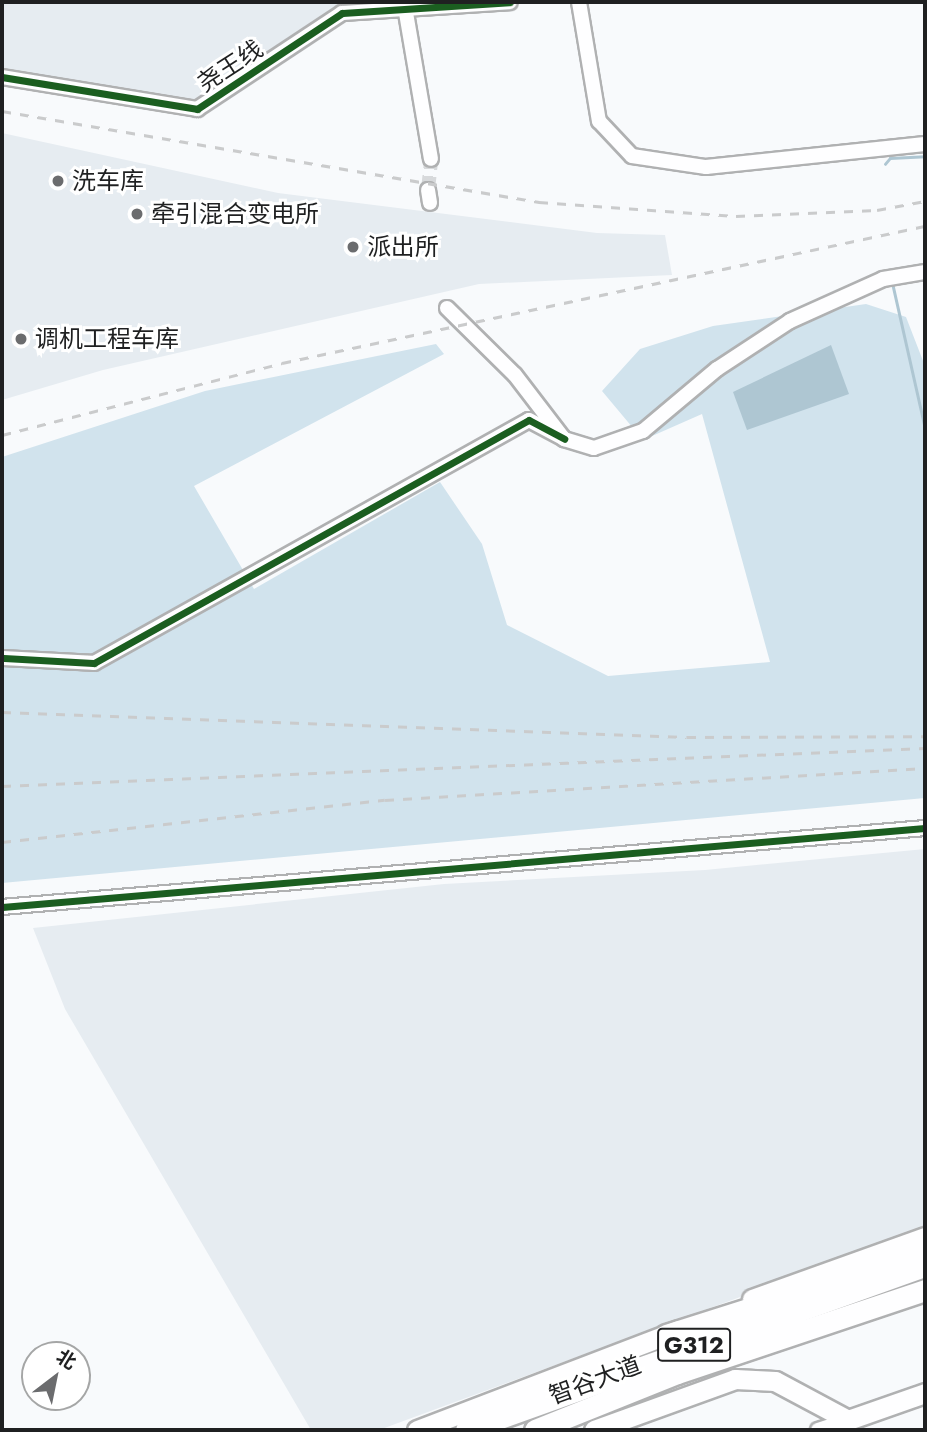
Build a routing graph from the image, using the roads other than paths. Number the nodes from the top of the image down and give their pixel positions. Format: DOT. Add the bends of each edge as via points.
graph roads {
  1 [pos="510,2"];
  2 [pos="579,2"];
  3 [pos="405,7"];
  4 [pos="2,77"];
  5 [pos="925,144"];
  6 [pos="431,159"];
  7 [pos="925,272"];
  8 [pos="447,308"];
  9 [pos="564,439"];
  10 [pos="2,658"];
  11 [pos="925,828"];
  12 [pos="2,907"];
  13 [pos="925,1237"];
  14 [pos="925,1253"];
  15 [pos="925,1266"];
  16 [pos="925,1291"];
  17 [pos="666,1335"];
  18 [pos="925,1393"];
  19 [pos="848,1420"];
  20 [pos="417,1430"];
  21 [pos="466,1430"];
  22 [pos="536,1430"];
  23 [pos="570,1430"];
  24 [pos="594,1430"];
  25 [pos="818,1430"];
  1 -- 3 [label="street, 尧王线"];
  2 -- 5 [label="street" via="599,121 632,156 706,167"];
  3 -- 4 [label="street, 尧王线" via="342,13 197,109"];
  3 -- 6 [label="street"];
  7 -- 9 [label="street" via="883,278 790,321 716,369 643,431 594,448"];
  8 -- 9 [label="street" via="516,375"];
  9 -- 10 [label="street" via="529,420 94,663"];
  11 -- 12 [label="street"];
  13 -- 17 [label="main road" via="793,1282"];
  14 -- 17 [label="highway"];
  15 -- 21 [label="highway, 智谷大道 / G312"];
  16 -- 22 [label="highway, 智谷大道 / G312" via="677,1373"];
  16 -- 23 [label="highway"];
  17 -- 20 [label="main road"];
  18 -- 19 [label="main road"];
  19 -- 24 [label="main road" via="757,1377 714,1386"];
  19 -- 25 [label="street"];
}
